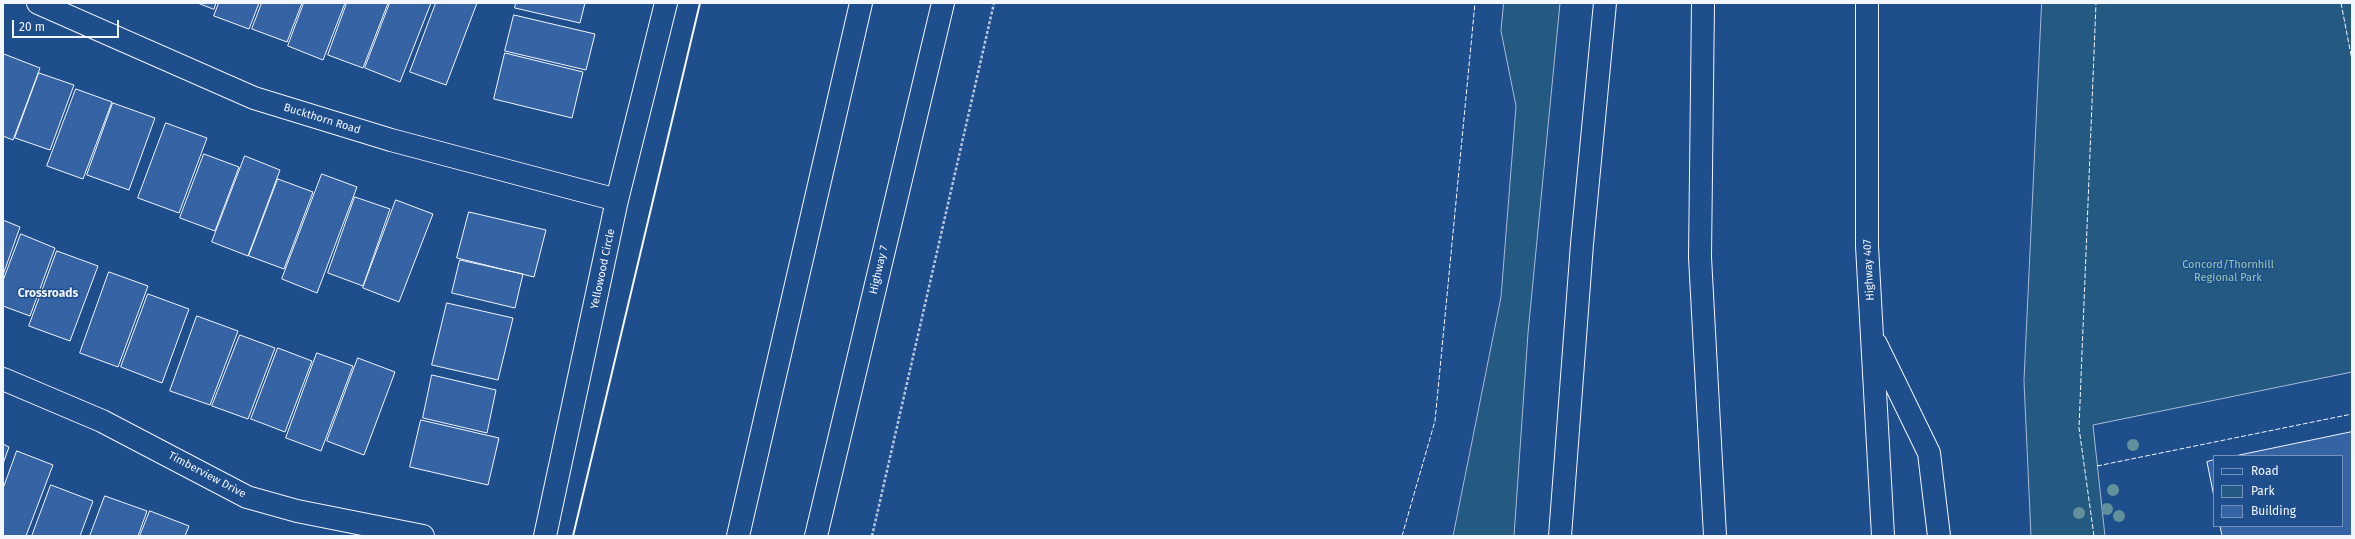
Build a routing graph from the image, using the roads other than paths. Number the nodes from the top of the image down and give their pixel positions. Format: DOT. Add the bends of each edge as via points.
graph roads {
  1 [pos="38,3"];
  2 [pos="666,3"];
  3 [pos="861,3"];
  4 [pos="943,3"];
  5 [pos="1605,3"];
  6 [pos="1703,3"];
  7 [pos="1867,3"];
  8 [pos="617,200"];
  9 [pos="1872,336"];
  10 [pos="3,379"];
  11 [pos="423,536"];
  12 [pos="545,536"];
  13 [pos="738,536"];
  14 [pos="816,536"];
  15 [pos="1560,536"];
  16 [pos="1715,536"];
  17 [pos="1883,536"];
  18 [pos="1939,536"];
  1 -- 8 [label="main road, Buckthorn Road" via="254,98 391,140"];
  2 -- 8 [label="main road, Yellowood Circle"];
  3 -- 13 [label="main road"];
  4 -- 14 [label="main road, Highway 7"];
  5 -- 15 [label="main road" via="1582,244"];
  6 -- 16 [label="main road" via="1700,257"];
  7 -- 9 [label="main road, Highway 407" via="1867,246"];
  8 -- 12 [label="main road, Yellowood Circle"];
  9 -- 17 [label="main road, Highway 407"];
  9 -- 18 [label="main road" via="1929,453"];
  10 -- 11 [label="main road, Timberview Drive" via="102,421 247,496 305,512"];
}
